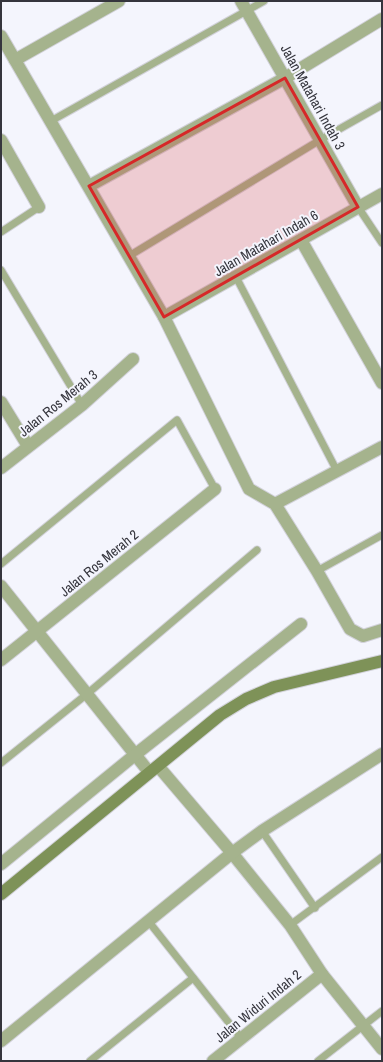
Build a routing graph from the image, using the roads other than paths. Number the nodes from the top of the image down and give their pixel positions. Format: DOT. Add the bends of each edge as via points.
graph roads {
  1 [pos="119,1"];
  2 [pos="264,1"];
  3 [pos="244,6"];
  4 [pos="382,19"];
  5 [pos="1,36"];
  6 [pos="15,60"];
  7 [pos="285,78"];
  8 [pos="382,105"];
  9 [pos="51,121"];
  10 [pos="1,140"];
  11 [pos="320,140"];
  12 [pos="89,186"];
  13 [pos="382,194"];
  14 [pos="39,207"];
  15 [pos="358,207"];
  16 [pos="1,232"];
  17 [pos="301,240"];
  18 [pos="382,243"];
  19 [pos="129,256"];
  20 [pos="1,270"];
  21 [pos="236,277"];
  22 [pos="164,317"];
  23 [pos="133,359"];
  24 [pos="382,383"];
  25 [pos="1,402"];
  26 [pos="82,405"];
  27 [pos="28,446"];
  28 [pos="382,447"];
  29 [pos="1,468"];
  30 [pos="337,471"];
  31 [pos="215,489"];
  32 [pos="275,504"];
  33 [pos="382,535"];
  34 [pos="257,550"];
  35 [pos="1,564"];
  36 [pos="317,571"];
  37 [pos="1,586"];
  38 [pos="301,624"];
  39 [pos="382,630"];
  40 [pos="37,631"];
  41 [pos="1,660"];
  42 [pos="382,660"];
  43 [pos="88,694"];
  44 [pos="136,754"];
  45 [pos="382,754"];
  46 [pos="1,763"];
  47 [pos="153,769"];
  48 [pos="262,831"];
  49 [pos="232,853"];
  50 [pos="382,857"];
  51 [pos="1,864"];
  52 [pos="1,894"];
  53 [pos="315,908"];
  54 [pos="149,922"];
  55 [pos="290,926"];
  56 [pos="322,974"];
  57 [pos="193,978"];
  58 [pos="382,1011"];
  59 [pos="363,1025"];
  60 [pos="241,1038"];
  61 [pos="1,1041"];
  62 [pos="382,1049"];
  63 [pos="90,1061"];
  64 [pos="213,1061"];
  65 [pos="318,1061"];
  1 -- 6 [label="street"];
  2 -- 3 [label="lane"];
  3 -- 7 [label="street, Jalan Matahari Indah 3"];
  3 -- 9 [label="lane"];
  4 -- 7 [label="street"];
  5 -- 6 [label="street"];
  6 -- 9 [label="street"];
  7 -- 11 [label="street, Jalan Matahari Indah 3"];
  7 -- 12 [label="street"];
  8 -- 11 [label="lane"];
  9 -- 12 [label="street"];
  10 -- 14 [label="street"];
  11 -- 15 [label="street, Jalan Matahari Indah 3"];
  11 -- 19 [label="lane"];
  12 -- 19 [label="street"];
  13 -- 15 [label="street, Jalan Matahari Indah 6"];
  14 -- 16 [label="lane"];
  15 -- 17 [label="street, Jalan Matahari Indah 6"];
  15 -- 18 [label="lane"];
  17 -- 21 [label="street, Jalan Matahari Indah 6"];
  17 -- 24 [label="street"];
  19 -- 22 [label="street"];
  20 -- 26 [label="lane"];
  21 -- 22 [label="street, Jalan Matahari Indah 6"];
  21 -- 30 [label="lane"];
  22 -- 32 [label="street" via="249,489"];
  23 -- 26 [label="street, Jalan Ros Merah 3"];
  25 -- 27 [label="street"];
  26 -- 27 [label="street, Jalan Ros Merah 3"];
  27 -- 29 [label="street, Jalan Ros Merah 3"];
  28 -- 30 [label="street"];
  30 -- 32 [label="street"];
  31 -- 35 [label="lane" via="177,420"];
  31 -- 40 [label="street, Jalan Ros Merah 2"];
  32 -- 36 [label="street"];
  33 -- 36 [label="lane"];
  34 -- 43 [label="lane"];
  36 -- 39 [label="street" via="350,629 363,636"];
  37 -- 40 [label="street"];
  38 -- 44 [label="street"];
  40 -- 41 [label="street, Jalan Ros Merah 2"];
  40 -- 43 [label="street"];
  42 -- 47 [label="street" via="274,687 246,699 220,715"];
  43 -- 44 [label="street"];
  43 -- 46 [label="lane"];
  44 -- 47 [label="street"];
  44 -- 51 [label="street"];
  45 -- 48 [label="street"];
  47 -- 49 [label="street"];
  47 -- 52 [label="street"];
  48 -- 49 [label="street"];
  48 -- 53 [label="lane"];
  49 -- 54 [label="street"];
  49 -- 55 [label="street"];
  50 -- 53 [label="lane"];
  53 -- 55 [label="lane"];
  54 -- 57 [label="lane"];
  54 -- 61 [label="street"];
  55 -- 56 [label="street"];
  56 -- 59 [label="street"];
  56 -- 60 [label="street, Jalan Widuri Indah 2"];
  57 -- 60 [label="lane"];
  57 -- 63 [label="lane"];
  58 -- 59 [label="lane"];
  59 -- 62 [label="street"];
  59 -- 65 [label="lane"];
  60 -- 64 [label="street, Jalan Widuri Indah 2"];
}
